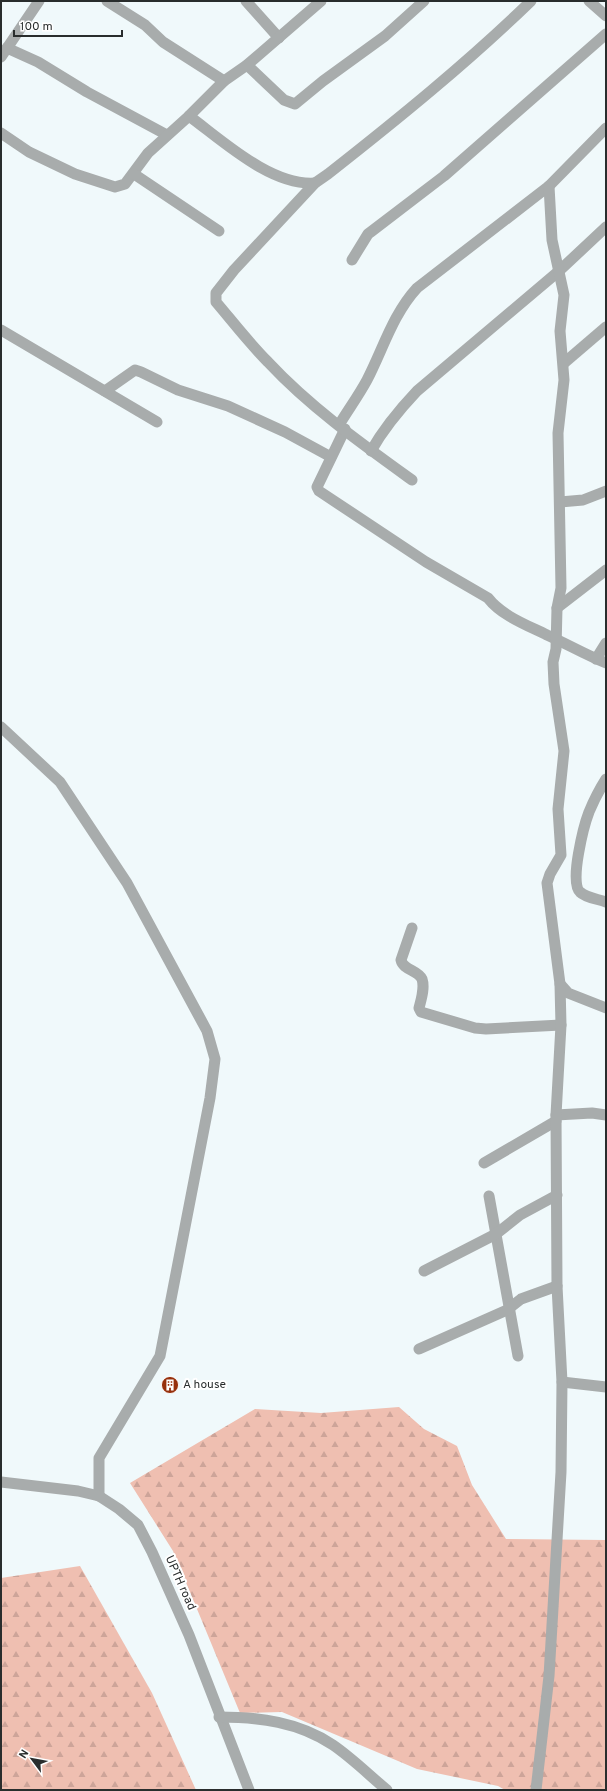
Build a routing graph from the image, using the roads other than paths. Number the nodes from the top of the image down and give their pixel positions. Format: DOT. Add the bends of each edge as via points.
graph roads {
  1 [pos="39,1"];
  2 [pos="107,1"];
  3 [pos="246,1"];
  4 [pos="321,1"];
  5 [pos="424,1"];
  6 [pos="531,1"];
  7 [pos="589,1"];
  8 [pos="604,11"];
  9 [pos="606,34"];
  10 [pos="279,38"];
  11 [pos="4,53"];
  12 [pos="247,65"];
  13 [pos="224,81"];
  14 [pos="189,116"];
  15 [pos="606,128"];
  16 [pos="1,133"];
  17 [pos="167,135"];
  18 [pos="134,174"];
  19 [pos="315,183"];
  20 [pos="549,186"];
  21 [pos="606,227"];
  22 [pos="219,231"];
  23 [pos="352,260"];
  24 [pos="559,271"];
  25 [pos="606,327"];
  26 [pos="1,330"];
  27 [pos="564,363"];
  28 [pos="105,391"];
  29 [pos="157,422"];
  30 [pos="342,427"];
  31 [pos="371,451"];
  32 [pos="330,457"];
  33 [pos="412,480"];
  34 [pos="606,491"];
  35 [pos="560,502"];
  36 [pos="606,570"];
  37 [pos="557,608"];
  38 [pos="556,640"];
  39 [pos="606,643"];
  40 [pos="601,661"];
  41 [pos="1,726"];
  42 [pos="606,779"];
  43 [pos="606,902"];
  44 [pos="412,928"];
  45 [pos="560,984"];
  46 [pos="606,1008"];
  47 [pos="561,1025"];
  48 [pos="606,1115"];
  49 [pos="556,1118"];
  50 [pos="484,1163"];
  51 [pos="557,1195"];
  52 [pos="489,1196"];
  53 [pos="496,1234"];
  54 [pos="424,1271"];
  55 [pos="557,1286"];
  56 [pos="509,1307"];
  57 [pos="419,1349"];
  58 [pos="518,1356"];
  59 [pos="562,1382"];
  60 [pos="606,1387"];
  61 [pos="1,1482"];
  62 [pos="99,1496"];
  63 [pos="219,1717"];
  64 [pos="248,1787"];
  65 [pos="387,1790"];
  66 [pos="536,1790"];
  1 -- 11 [label="street"];
  2 -- 13 [label="street" via="145,25 163,42"];
  3 -- 10 [label="street"];
  4 -- 10 [label="street"];
  5 -- 12 [label="street" via="385,36 295,104 284,100"];
  6 -- 19 [label="street" via="427,95"];
  7 -- 8 [label="street"];
  9 -- 23 [label="street" via="444,176 368,234"];
  10 -- 12 [label="street"];
  11 -- 17 [label="street" via="38,62"];
  12 -- 13 [label="street"];
  13 -- 14 [label="street"];
  14 -- 17 [label="street"];
  14 -- 19 [label="street" via="253,163 304,184"];
  15 -- 20 [label="street"];
  16 -- 18 [label="street" via="29,152 75,174 115,187 125,184"];
  17 -- 18 [label="street" via="148,153"];
  18 -- 22 [label="street"];
  19 -- 30 [label="street" via="234,270 214,298 268,362 316,407"];
  20 -- 24 [label="street" via="552,240"];
  20 -- 30 [label="street" via="417,288 387,334 367,380"];
  21 -- 24 [label="street"];
  24 -- 27 [label="street" via="564,295 560,331"];
  24 -- 31 [label="street" via="417,391 397,411"];
  25 -- 27 [label="street"];
  26 -- 28 [label="street"];
  27 -- 35 [label="street" via="558,433"];
  28 -- 29 [label="street"];
  28 -- 32 [label="street" via="135,370 178,390 228,406 285,432"];
  30 -- 31 [label="street"];
  30 -- 32 [label="street"];
  31 -- 33 [label="street"];
  32 -- 38 [label="street" via="317,487 320,491 426,562 488,598 495,607"];
  34 -- 35 [label="street" via="583,500"];
  35 -- 37 [label="street" via="561,588"];
  36 -- 37 [label="street"];
  37 -- 38 [label="street"];
  38 -- 40 [label="street"];
  38 -- 45 [label="street" via="554,684 564,750 558,809 561,855 547,883"];
  39 -- 40 [label="street"];
  41 -- 62 [label="street" via="60,782 127,883 207,1031 215,1059 210,1098 160,1356 99,1458"];
  42 -- 43 [label="street" via="597,792 588,814 580,846 576,886 579,892"];
  44 -- 47 [label="street" via="401,960 404,966 422,981 419,1008 421,1012 475,1028"];
  45 -- 46 [label="street" via="568,992"];
  45 -- 47 [label="street"];
  47 -- 49 [label="street"];
  48 -- 49 [label="street" via="586,1113"];
  49 -- 50 [label="street"];
  49 -- 51 [label="street"];
  51 -- 53 [label="street" via="520,1215"];
  51 -- 55 [label="street"];
  52 -- 53 [label="street"];
  53 -- 54 [label="street"];
  53 -- 56 [label="street"];
  55 -- 56 [label="street" via="521,1299"];
  55 -- 59 [label="street"];
  56 -- 57 [label="street"];
  56 -- 58 [label="street"];
  59 -- 60 [label="street"];
  59 -- 66 [label="street" via="561,1472 549,1676"];
  61 -- 62 [label="street, UPTH road"];
  62 -- 63 [label="street, UPTH road" via="138,1525 189,1635"];
  63 -- 64 [label="street, UPTH road"];
  63 -- 65 [label="street" via="279,1721 305,1730 333,1745"];
}
